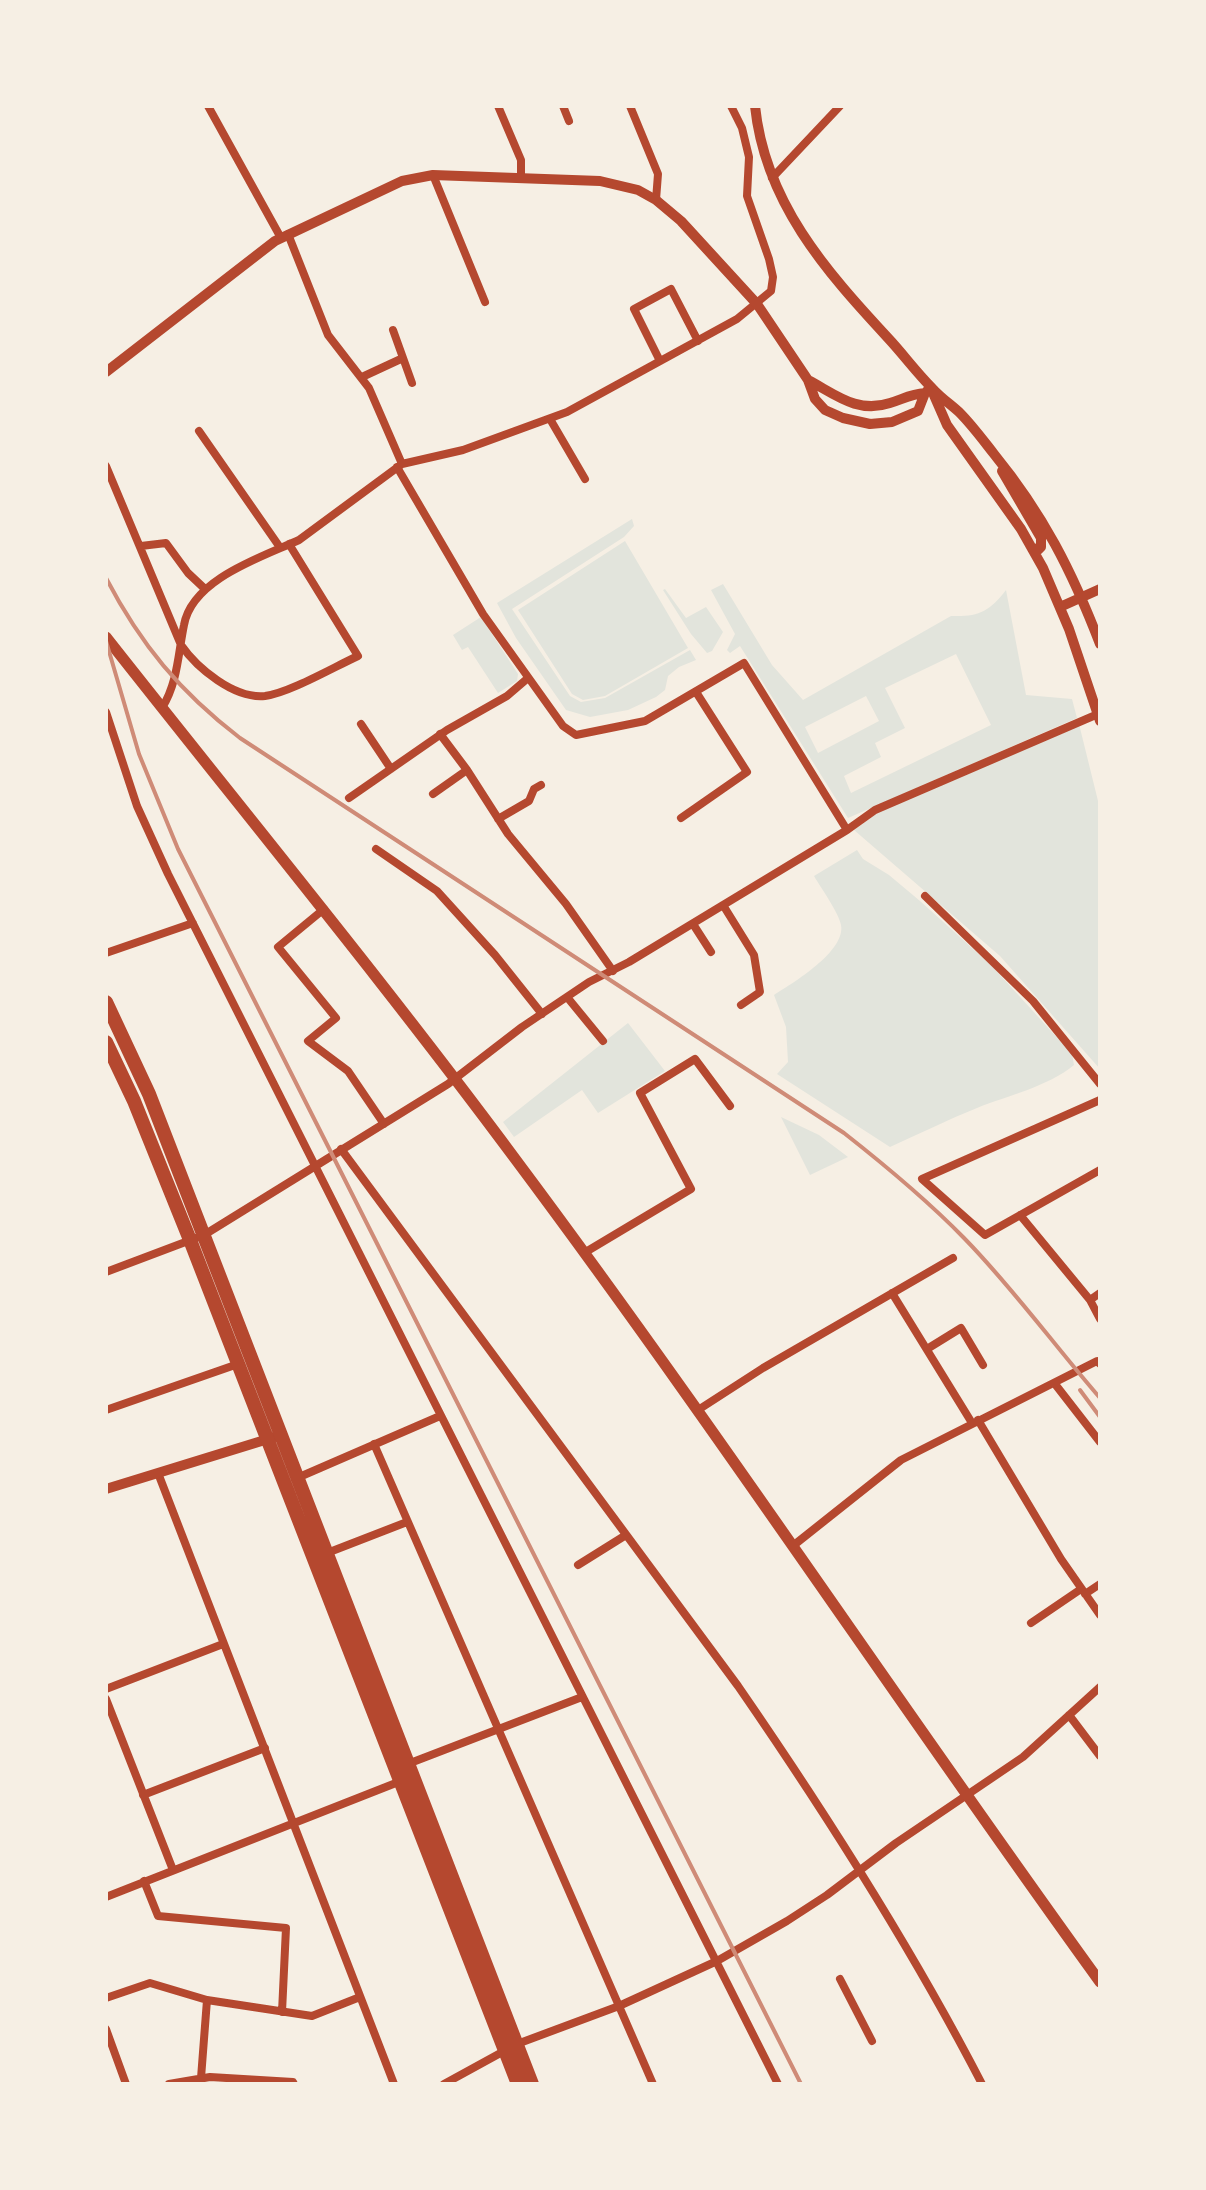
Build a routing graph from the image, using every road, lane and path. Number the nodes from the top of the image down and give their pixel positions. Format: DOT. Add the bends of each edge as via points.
graph roads {
  1 [pos="208,106"];
  2 [pos="498,106"];
  3 [pos="563,106"];
  4 [pos="630,106"];
  5 [pos="731,106"];
  6 [pos="755,106"];
  7 [pos="840,106"];
  8 [pos="569,121"];
  9 [pos="433,175"];
  10 [pos="521,178"];
  11 [pos="772,178"];
  12 [pos="656,200"];
  13 [pos="285,236"];
  14 [pos="485,302"];
  15 [pos="757,304"];
  16 [pos="393,330"];
  17 [pos="698,341"];
  18 [pos="403,358"];
  19 [pos="660,361"];
  20 [pos="106,372"];
  21 [pos="362,377"];
  22 [pos="808,380"];
  23 [pos="412,383"];
  24 [pos="928,390"];
  25 [pos="550,419"];
  26 [pos="199,431"];
  27 [pos="995,455"];
  28 [pos="400,465"];
  29 [pos="106,466"];
  30 [pos="585,479"];
  31 [pos="284,545"];
  32 [pos="141,546"];
  33 [pos="1031,547"];
  34 [pos="205,589"];
  35 [pos="1100,589"];
  36 [pos="1082,597"];
  37 [pos="1060,607"];
  38 [pos="106,637"];
  39 [pos="1100,644"];
  40 [pos="181,645"];
  41 [pos="528,678"];
  42 [pos="696,692"];
  43 [pos="162,708"];
  44 [pos="106,712"];
  45 [pos="1099,718"];
  46 [pos="361,724"];
  47 [pos="440,734"];
  48 [pos="391,769"];
  49 [pos="467,770"];
  50 [pos="541,785"];
  51 [pos="433,794"];
  52 [pos="349,798"];
  53 [pos="681,818"];
  54 [pos="498,819"];
  55 [pos="847,830"];
  56 [pos="376,849"];
  57 [pos="925,896"];
  58 [pos="723,905"];
  59 [pos="324,909"];
  60 [pos="193,923"];
  61 [pos="693,924"];
  62 [pos="711,952"];
  63 [pos="106,953"];
  64 [pos="613,971"];
  65 [pos="567,997"];
  66 [pos="106,1002"];
  67 [pos="741,1005"];
  68 [pos="542,1014"];
  69 [pos="603,1041"];
  70 [pos="106,1042"];
  71 [pos="454,1078"];
  72 [pos="1100,1084"];
  73 [pos="1100,1100"];
  74 [pos="730,1106"];
  75 [pos="384,1124"];
  76 [pos="341,1149"];
  77 [pos="315,1165"];
  78 [pos="1100,1170"];
  79 [pos="1020,1215"];
  80 [pos="197,1238"];
  81 [pos="584,1253"];
  82 [pos="953,1258"];
  83 [pos="106,1260"];
  84 [pos="108,1271"];
  85 [pos="892,1293"];
  86 [pos="1100,1293"];
  87 [pos="1090,1300"];
  88 [pos="1100,1319"];
  89 [pos="927,1349"];
  90 [pos="1099,1362"];
  91 [pos="238,1364"];
  92 [pos="983,1365"];
  93 [pos="1055,1384"];
  94 [pos="106,1410"];
  95 [pos="698,1410"];
  96 [pos="440,1416"];
  97 [pos="975,1422"];
  98 [pos="274,1437"];
  99 [pos="1100,1442"];
  100 [pos="374,1444"];
  101 [pos="158,1473"];
  102 [pos="291,1480"];
  103 [pos="106,1489"];
  104 [pos="407,1522"];
  105 [pos="626,1535"];
  106 [pos="794,1545"];
  107 [pos="327,1553"];
  108 [pos="578,1565"];
  109 [pos="1100,1584"];
  110 [pos="1083,1592"];
  111 [pos="1100,1615"];
  112 [pos="1031,1623"];
  113 [pos="223,1644"];
  114 [pos="1100,1687"];
  115 [pos="106,1689"];
  116 [pos="582,1697"];
  117 [pos="106,1699"];
  118 [pos="1069,1715"];
  119 [pos="498,1729"];
  120 [pos="265,1748"];
  121 [pos="1100,1756"];
  122 [pos="402,1771"];
  123 [pos="143,1795"];
  124 [pos="967,1795"];
  125 [pos="293,1823"];
  126 [pos="173,1870"];
  127 [pos="860,1870"];
  128 [pos="144,1881"];
  129 [pos="106,1897"];
  130 [pos="717,1961"];
  131 [pos="840,1979"];
  132 [pos="1100,1982"];
  133 [pos="360,1997"];
  134 [pos="106,1998"];
  135 [pos="207,2000"];
  136 [pos="619,2006"];
  137 [pos="282,2012"];
  138 [pos="106,2029"];
  139 [pos="872,2041"];
  140 [pos="511,2047"];
  141 [pos="201,2078"];
  142 [pos="126,2084"];
  143 [pos="169,2084"];
  144 [pos="294,2084"];
  145 [pos="394,2084"];
  146 [pos="444,2084"];
  147 [pos="518,2084"];
  148 [pos="532,2084"];
  149 [pos="653,2084"];
  150 [pos="778,2084"];
  151 [pos="982,2084"];
  1 -- 13 [label="street"];
  2 -- 10 [label="street" via="518,149"];
  3 -- 8 [label="street"];
  4 -- 12 [label="street" via="658,174"];
  5 -- 15 [label="street" via="749,157 747,196 773,277 773,287"];
  6 -- 11 [label="street"];
  7 -- 11 [label="street"];
  9 -- 10 [label="street"];
  9 -- 13 [label="street" via="402,181"];
  9 -- 14 [label="street"];
  10 -- 12 [label="street" via="621,184"];
  11 -- 24 [label="street" via="806,243"];
  12 -- 15 [label="street"];
  13 -- 20 [label="street"];
  13 -- 21 [label="street" via="328,335"];
  15 -- 17 [label="street"];
  15 -- 22 [label="street"];
  16 -- 18 [label="street"];
  17 -- 19 [label="street"];
  17 -- 19 [label="street" via="671,289 634,309"];
  18 -- 21 [label="street"];
  18 -- 23 [label="street"];
  19 -- 25 [label="street"];
  21 -- 28 [label="street"];
  22 -- 24 [label="street" via="847,403 866,407"];
  22 -- 24 [label="street" via="825,410 870,424 918,411"];
  24 -- 27 [label="street" via="960,413"];
  24 -- 33 [label="street"];
  25 -- 28 [label="street" via="463,450"];
  25 -- 30 [label="street"];
  26 -- 31 [label="street"];
  27 -- 33 [label="street" via="1041,538 1038,550"];
  27 -- 36 [label="street" via="1039,515"];
  28 -- 31 [label="street"];
  28 -- 41 [label="street" via="483,614"];
  29 -- 32 [label="street"];
  31 -- 34 [label="street"];
  31 -- 40 [label="street" via="358,656 261,696 215,679"];
  32 -- 34 [label="street" via="166,543"];
  32 -- 40 [label="street"];
  33 -- 37 [label="street"];
  34 -- 40 [label="street" via="184,621"];
  35 -- 36 [label="street"];
  36 -- 37 [label="street"];
  36 -- 39 [label="street"];
  37 -- 45 [label="street"];
  38 -- 43 [label="main road"];
  40 -- 43 [label="street"];
  41 -- 42 [label="street" via="563,726 576,735 645,721"];
  41 -- 47 [label="street"];
  42 -- 53 [label="street" via="747,772"];
  42 -- 55 [label="street" via="744,663"];
  43 -- 59 [label="main road"];
  44 -- 60 [label="street" via="137,806"];
  45 -- 55 [label="street" via="875,810"];
  46 -- 48 [label="street"];
  47 -- 48 [label="street"];
  47 -- 49 [label="street"];
  48 -- 52 [label="street"];
  49 -- 51 [label="street"];
  49 -- 54 [label="street"];
  50 -- 54 [label="street" via="529,801"];
  54 -- 64 [label="street"];
  55 -- 58 [label="street"];
  56 -- 68 [label="street" via="437,891"];
  57 -- 72 [label="street" via="1033,1001"];
  58 -- 61 [label="street"];
  58 -- 67 [label="street" via="754,955 760,992"];
  59 -- 71 [label="main road"];
  59 -- 75 [label="street" via="278,947 336,1018 308,1041 348,1071"];
  60 -- 63 [label="street"];
  60 -- 77 [label="street"];
  61 -- 62 [label="street"];
  61 -- 64 [label="street"];
  64 -- 65 [label="street"];
  65 -- 68 [label="street"];
  65 -- 69 [label="street"];
  66 -- 80 [label="highway" via="149,1094"];
  68 -- 71 [label="street"];
  70 -- 80 [label="highway"];
  71 -- 75 [label="street"];
  71 -- 81 [label="main road"];
  73 -- 79 [label="street" via="922,1179 985,1235"];
  74 -- 81 [label="street" via="695,1059 640,1093 691,1189"];
  75 -- 76 [label="street"];
  76 -- 77 [label="street"];
  76 -- 105 [label="street"];
  77 -- 80 [label="street"];
  77 -- 96 [label="street"];
  78 -- 79 [label="street"];
  79 -- 87 [label="street"];
  80 -- 84 [label="street"];
  80 -- 91 [label="highway"];
  80 -- 98 [label="highway"];
  81 -- 95 [label="main road"];
  82 -- 85 [label="street"];
  83 -- 84 [label="street"];
  85 -- 89 [label="street"];
  85 -- 95 [label="street"];
  86 -- 87 [label="street"];
  87 -- 88 [label="street"];
  89 -- 92 [label="street" via="961,1328"];
  89 -- 97 [label="street"];
  90 -- 93 [label="street"];
  91 -- 94 [label="street"];
  91 -- 98 [label="highway"];
  93 -- 97 [label="street"];
  93 -- 99 [label="street"];
  95 -- 106 [label="main road"];
  96 -- 100 [label="street"];
  96 -- 116 [label="street"];
  97 -- 106 [label="street" via="901,1460"];
  97 -- 110 [label="street"];
  98 -- 101 [label="street"];
  98 -- 102 [label="highway"];
  100 -- 102 [label="street"];
  100 -- 104 [label="street"];
  101 -- 103 [label="street"];
  101 -- 113 [label="street"];
  102 -- 107 [label="highway"];
  102 -- 122 [label="highway"];
  104 -- 107 [label="street"];
  104 -- 119 [label="street"];
  105 -- 108 [label="street"];
  105 -- 127 [label="street" via="738,1686"];
  106 -- 124 [label="main road"];
  107 -- 122 [label="highway"];
  109 -- 110 [label="street"];
  110 -- 111 [label="street"];
  110 -- 112 [label="street"];
  113 -- 115 [label="street"];
  113 -- 120 [label="street"];
  114 -- 118 [label="street"];
  116 -- 119 [label="street"];
  116 -- 130 [label="street"];
  117 -- 123 [label="street"];
  118 -- 121 [label="street"];
  118 -- 124 [label="street" via="1023,1757"];
  119 -- 122 [label="street"];
  119 -- 136 [label="street"];
  120 -- 123 [label="street"];
  120 -- 125 [label="street"];
  122 -- 125 [label="street"];
  122 -- 140 [label="highway"];
  123 -- 126 [label="street"];
  124 -- 127 [label="street"];
  124 -- 132 [label="main road"];
  125 -- 126 [label="street"];
  125 -- 133 [label="street"];
  126 -- 128 [label="street"];
  127 -- 130 [label="street"];
  127 -- 151 [label="street"];
  128 -- 129 [label="street"];
  128 -- 137 [label="street" via="158,1916 286,1928"];
  130 -- 136 [label="street"];
  130 -- 150 [label="street"];
  131 -- 139 [label="street"];
  133 -- 137 [label="street" via="312,2016"];
  133 -- 145 [label="street"];
  134 -- 135 [label="street" via="150,1983"];
  135 -- 137 [label="street"];
  135 -- 141 [label="street"];
  136 -- 140 [label="street"];
  136 -- 149 [label="street"];
  138 -- 142 [label="street"];
  140 -- 146 [label="street"];
  140 -- 147 [label="highway"];
  140 -- 148 [label="highway"];
  141 -- 143 [label="street"];
  141 -- 144 [label="street"];
}
